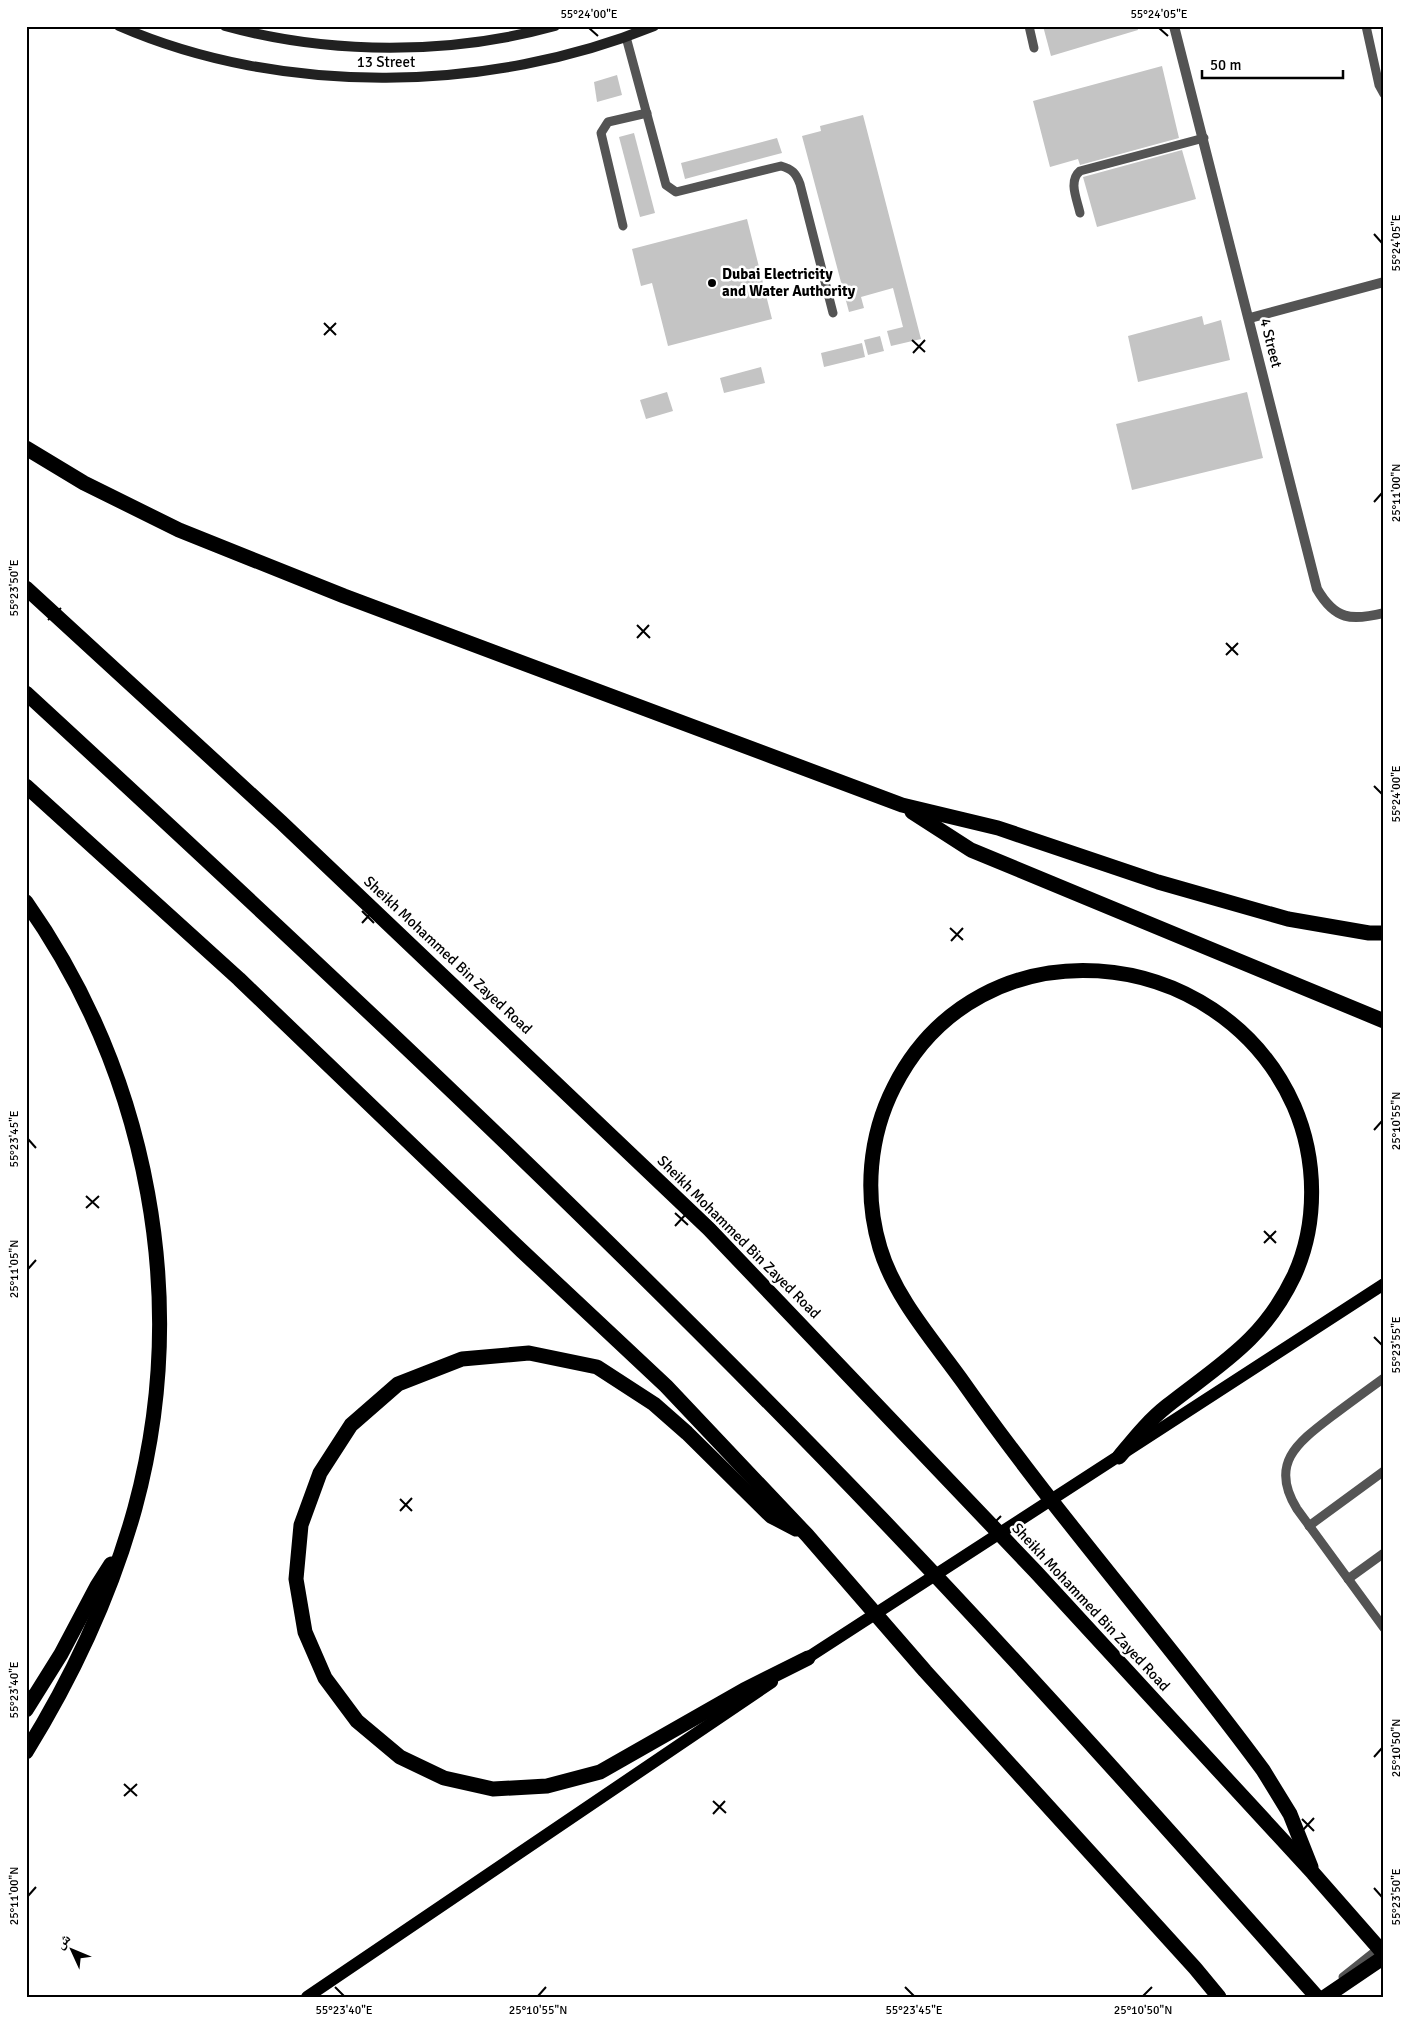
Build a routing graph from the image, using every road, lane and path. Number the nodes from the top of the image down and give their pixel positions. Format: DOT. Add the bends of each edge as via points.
graph roads {
  1 [pos="119,26"];
  2 [pos="225,26"];
  3 [pos="555,26"];
  4 [pos="654,26"];
  5 [pos="1029,26"];
  6 [pos="1174,26"];
  7 [pos="1366,26"];
  8 [pos="626,37"];
  9 [pos="1034,48"];
  10 [pos="1384,94"];
  11 [pos="647,113"];
  12 [pos="1204,138"];
  13 [pos="1080,213"];
  14 [pos="623,226"];
  15 [pos="1384,282"];
  16 [pos="834,313"];
  17 [pos="1250,318"];
  18 [pos="26,448"];
  19 [pos="26,588"];
  20 [pos="1384,613"];
  21 [pos="26,693"];
  22 [pos="26,786"];
  23 [pos="902,805"];
  24 [pos="26,902"];
  25 [pos="1384,934"];
  26 [pos="1384,1021"];
  27 [pos="1384,1284"];
  28 [pos="1384,1378"];
  29 [pos="1118,1457"];
  30 [pos="1384,1471"];
  31 [pos="1309,1526"];
  32 [pos="807,1536"];
  33 [pos="122,1551"];
  34 [pos="1384,1553"];
  35 [pos="1348,1579"];
  36 [pos="1384,1628"];
  37 [pos="808,1658"];
  38 [pos="26,1710"];
  39 [pos="26,1752"];
  40 [pos="1313,1873"];
  41 [pos="1384,1944"];
  42 [pos="1384,1954"];
  43 [pos="1384,1958"];
  44 [pos="307,1997"];
  45 [pos="1219,1997"];
  46 [pos="1317,1997"];
  47 [pos="1325,1997"];
  1 -- 8 [label="street, 13 Street" via="252,66 378,78 456,74 530,65"];
  2 -- 3 [label="street, 13 Street" via="298,41 414,47 472,42"];
  4 -- 8 [label="street, 13 Street"];
  5 -- 9 [label="lane"];
  6 -- 12 [label="street, 4 Street"];
  7 -- 10 [label="lane" via="1379,85"];
  8 -- 11 [label="lane"];
  11 -- 14 [label="lane" via="608,122 601,133"];
  11 -- 16 [label="lane" via="670,190 683,191 781,166 790,168 797,175"];
  12 -- 13 [label="lane" via="1080,172 1073,182"];
  12 -- 17 [label="street, 4 Street"];
  15 -- 17 [label="street"];
  17 -- 20 [label="street, 4 Street" via="1316,589 1337,614 1352,618"];
  18 -- 23 [label="highway" via="84,483 188,534 344,596"];
  19 -- 40 [label="highway, Sheikh Mohammed Bin Zayed Road" via="296,835 709,1229 1036,1572"];
  21 -- 46 [label="highway" via="433,1073 640,1274 882,1519"];
  22 -- 32 [label="highway" via="239,979 666,1386"];
  23 -- 25 [label="highway" via="998,828 1158,882 1288,919"];
  23 -- 26 [label="highway" via="971,850"];
  24 -- 33 [label="highway" via="78,988 110,1058 135,1131 152,1210 159,1295 157,1380 145,1467"];
  27 -- 29 [label="main road"];
  28 -- 31 [label="lane" via="1301,1440 1289,1458 1287,1490"];
  29 -- 37 [label="main road"];
  29 -- 40 [label="highway" via="1147,1424 1244,1347 1283,1299 1304,1248 1311,1210 1312,1179 1308,1149 1290,1098 1270,1065 1247,1037 1220,1013 1189,994 1121,972 1086,969 1050,972 1015,981 981,995 957,1011 918,1050 900,1075 876,1132 871,1162 873,1224 881,1253 910,1307 995,1428 1263,1770 1290,1814"];
  30 -- 31 [label="lane"];
  31 -- 35 [label="lane"];
  32 -- 37 [label="highway" via="770,1516 654,1404 596,1367 529,1353 462,1358 398,1384 351,1425 320,1473 301,1525 296,1579 305,1632 325,1678 357,1721 400,1757 444,1778 494,1789 547,1786 600,1772 744,1690"];
  32 -- 45 [label="highway"];
  33 -- 38 [label="highway" via="96,1586 65,1646"];
  33 -- 39 [label="highway" via="82,1650"];
  34 -- 35 [label="lane"];
  35 -- 36 [label="lane"];
  37 -- 44 [label="main road"];
  40 -- 42 [label="highway, Sheikh Mohammed Bin Zayed Road"];
  41 -- 46 [label="lane"];
  43 -- 47 [label="highway"];
}
